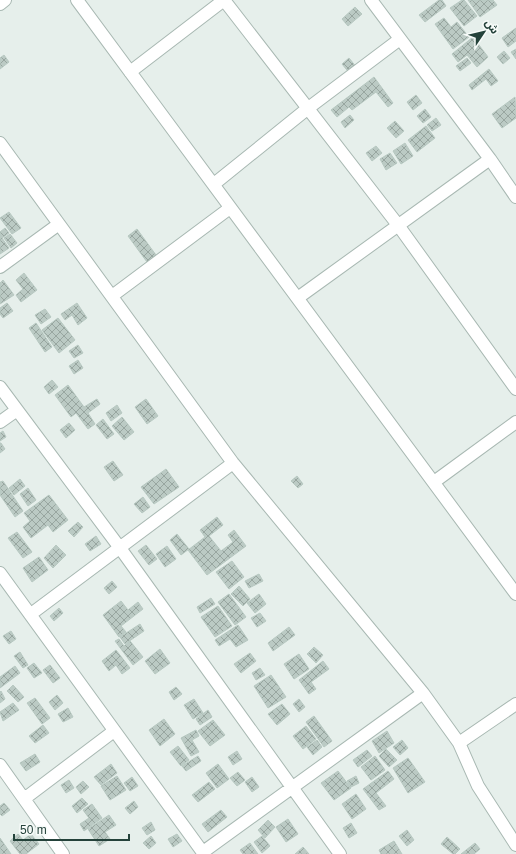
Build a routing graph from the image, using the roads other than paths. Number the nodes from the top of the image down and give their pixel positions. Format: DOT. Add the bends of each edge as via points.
graph roads {
  1 [pos="5,0"];
  2 [pos="77,0"];
  3 [pos="371,0"];
  4 [pos="0,4"];
  5 [pos="400,39"];
  6 [pos="130,72"];
  7 [pos="307,109"];
  8 [pos="0,143"];
  9 [pos="490,159"];
  10 [pos="214,184"];
  11 [pos="515,193"];
  12 [pos="230,208"];
  13 [pos="59,224"];
  14 [pos="398,225"];
  15 [pos="0,267"];
  16 [pos="112,296"];
  17 [pos="299,297"];
  18 [pos="0,387"];
  19 [pos="516,389"];
  20 [pos="17,410"];
  21 [pos="0,422"];
  22 [pos="516,422"];
  23 [pos="232,463"];
  24 [pos="434,482"];
  25 [pos="120,548"];
  26 [pos="0,573"];
  27 [pos="516,594"];
  28 [pos="31,614"];
  29 [pos="423,693"];
  30 [pos="516,704"];
  31 [pos="114,731"];
  32 [pos="459,743"];
  33 [pos="0,766"];
  34 [pos="293,788"];
  35 [pos="24,799"];
  36 [pos="516,845"];
  37 [pos="203,853"];
  38 [pos="63,854"];
  39 [pos="340,854"];
  1 -- 4 [label="street"];
  2 -- 6 [label="street"];
  3 -- 5 [label="street"];
  5 -- 7 [label="street"];
  5 -- 9 [label="street"];
  6 -- 7 [label="street" via="224,0"];
  6 -- 10 [label="street"];
  7 -- 10 [label="street"];
  7 -- 14 [label="street"];
  8 -- 13 [label="street"];
  9 -- 11 [label="street"];
  9 -- 14 [label="street"];
  10 -- 12 [label="street"];
  12 -- 16 [label="street"];
  12 -- 17 [label="street"];
  13 -- 15 [label="street"];
  13 -- 16 [label="street"];
  14 -- 17 [label="street"];
  14 -- 19 [label="street"];
  16 -- 23 [label="street"];
  17 -- 24 [label="street"];
  18 -- 20 [label="street"];
  20 -- 21 [label="street"];
  20 -- 25 [label="street"];
  22 -- 24 [label="street"];
  23 -- 25 [label="street"];
  23 -- 29 [label="street"];
  24 -- 27 [label="street"];
  25 -- 28 [label="street"];
  25 -- 34 [label="street"];
  26 -- 28 [label="street"];
  28 -- 31 [label="street"];
  29 -- 32 [label="street"];
  29 -- 34 [label="street"];
  30 -- 32 [label="street"];
  31 -- 35 [label="street"];
  31 -- 37 [label="street"];
  32 -- 36 [label="street" via="478,786"];
  33 -- 35 [label="street"];
  34 -- 37 [label="street"];
  34 -- 39 [label="street"];
  35 -- 38 [label="street"];
}
